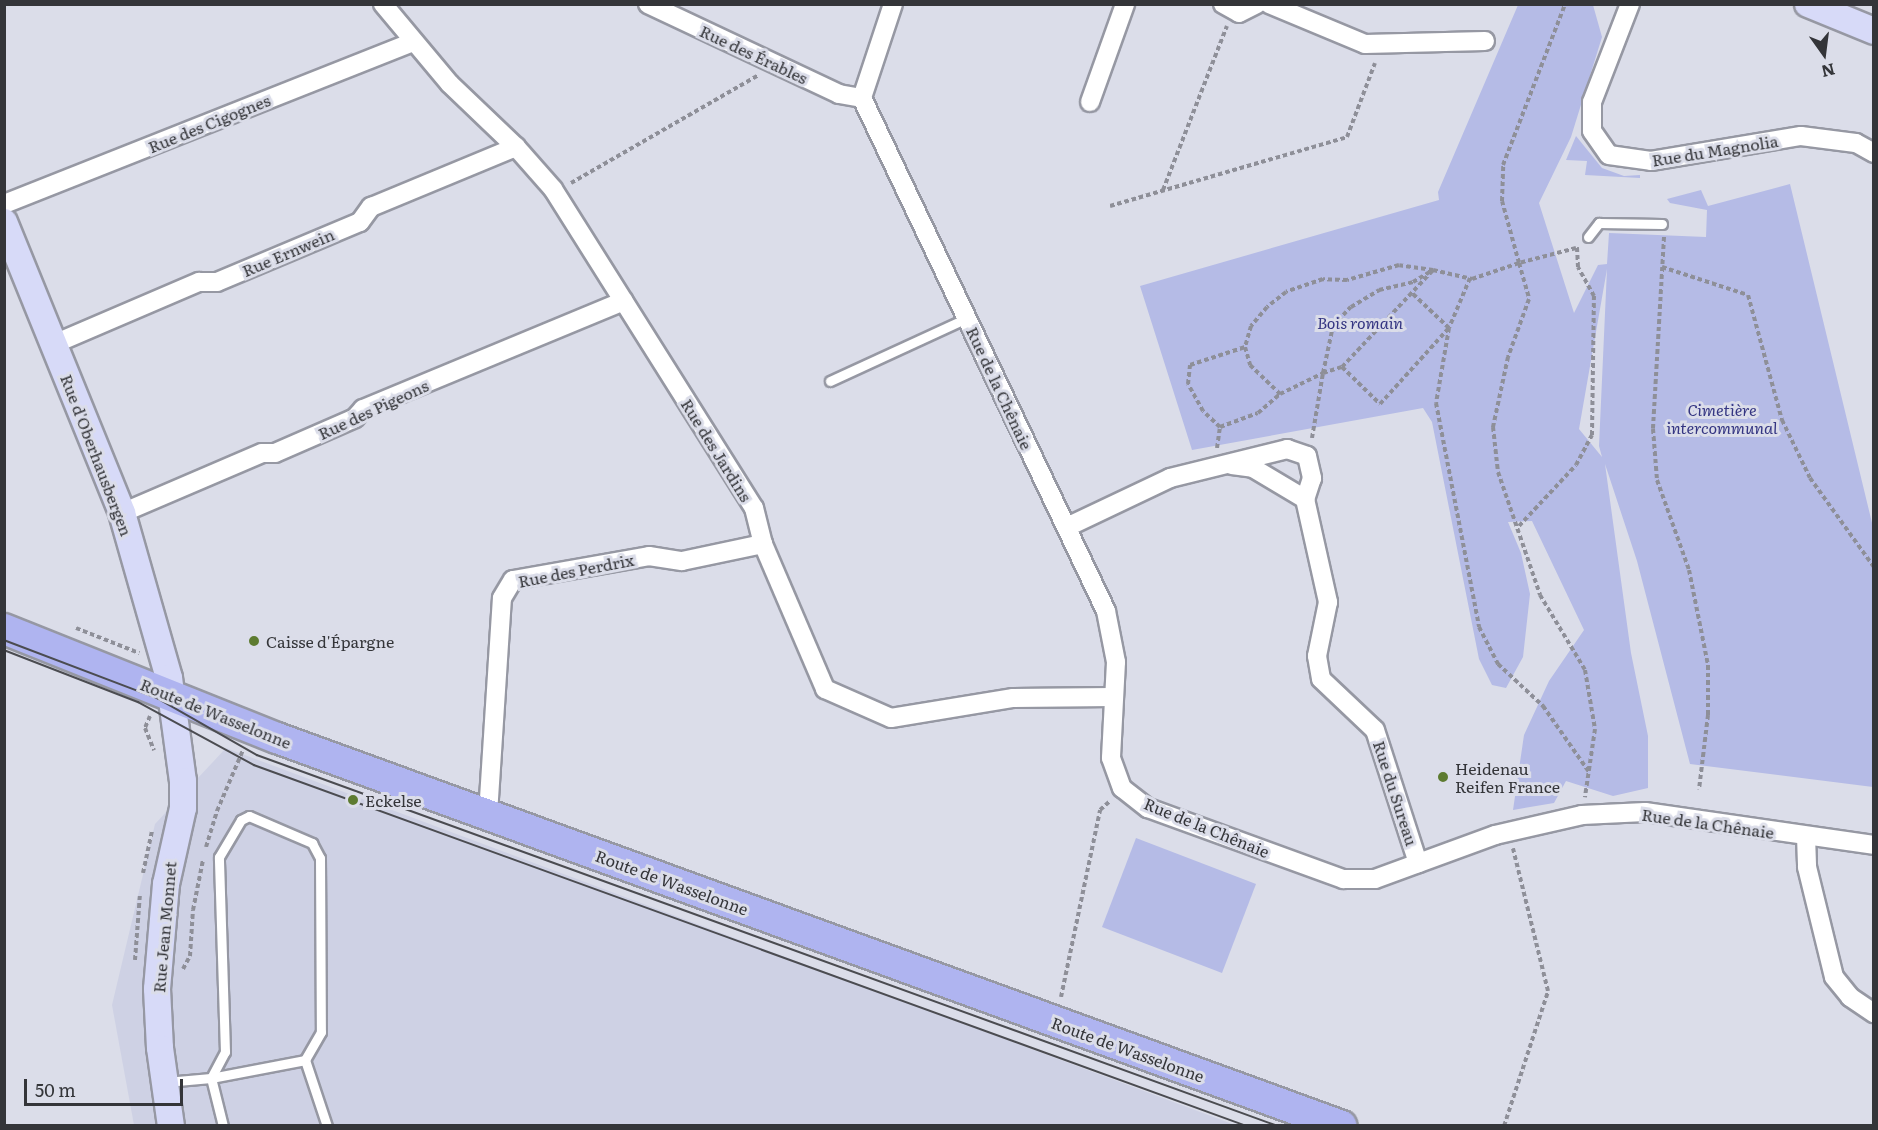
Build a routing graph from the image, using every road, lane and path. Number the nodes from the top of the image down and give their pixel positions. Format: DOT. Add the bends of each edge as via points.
graph roads {
  1 [pos="383,4"];
  2 [pos="648,4"];
  3 [pos="893,4"];
  4 [pos="1125,4"];
  5 [pos="1257,4"];
  6 [pos="1269,4"];
  7 [pos="1565,4"];
  8 [pos="1630,4"];
  9 [pos="1808,4"];
  10 [pos="1227,8"];
  11 [pos="1874,31"];
  12 [pos="1485,41"];
  13 [pos="413,42"];
  14 [pos="1375,43"];
  15 [pos="776,65"];
  16 [pos="862,98"];
  17 [pos="1090,102"];
  18 [pos="516,147"];
  19 [pos="1874,153"];
  20 [pos="1162,190"];
  21 [pos="555,192"];
  22 [pos="4,204"];
  23 [pos="1110,206"];
  24 [pos="4,222"];
  25 [pos="1662,224"];
  26 [pos="1664,235"];
  27 [pos="1588,237"];
  28 [pos="1576,248"];
  29 [pos="1519,263"];
  30 [pos="1662,267"];
  31 [pos="1433,270"];
  32 [pos="1470,278"];
  33 [pos="1412,293"];
  34 [pos="624,302"];
  35 [pos="967,318"];
  36 [pos="1449,328"];
  37 [pos="54,344"];
  38 [pos="1245,347"];
  39 [pos="1342,367"];
  40 [pos="1323,374"];
  41 [pos="830,381"];
  42 [pos="1280,394"];
  43 [pos="1220,427"];
  44 [pos="1307,456"];
  45 [pos="1221,464"];
  46 [pos="1305,499"];
  47 [pos="122,513"];
  48 [pos="1067,527"];
  49 [pos="1518,527"];
  50 [pos="763,544"];
  51 [pos="1874,567"];
  52 [pos="4,629"];
  53 [pos="1113,697"];
  54 [pos="163,702"];
  55 [pos="156,756"];
  56 [pos="1590,773"];
  57 [pos="1122,788"];
  58 [pos="1699,789"];
  59 [pos="488,814"];
  60 [pos="1582,815"];
  61 [pos="153,825"];
  62 [pos="1510,832"];
  63 [pos="1806,836"];
  64 [pos="1874,845"];
  65 [pos="1418,863"];
  66 [pos="157,989"];
  67 [pos="1058,1007"];
  68 [pos="1874,1013"];
  69 [pos="305,1060"];
  70 [pos="211,1078"];
  71 [pos="164,1083"];
  72 [pos="171,1125"];
  73 [pos="223,1125"];
  74 [pos="327,1125"];
  75 [pos="1342,1125"];
  76 [pos="1504,1125"];
  1 -- 13 [label="street, Rue des Jardins"];
  2 -- 15 [label="street, Rue des Érables"];
  3 -- 16 [label="street"];
  4 -- 17 [label="street"];
  5 -- 10 [label="street" via="1245,12"];
  6 -- 14 [label="street" via="1365,44"];
  7 -- 29 [label="path" via="1503,165 1502,201"];
  8 -- 19 [label="street, Rue du Magnolia" via="1592,102 1592,131 1609,155 1651,161 1801,136 1857,143"];
  9 -- 11 [label="street"];
  10 -- 20 [label="path"];
  12 -- 14 [label="street"];
  13 -- 18 [label="street, Rue des Jardins"];
  13 -- 22 [label="street, Rue des Cigognes"];
  14 -- 20 [label="path" via="1375,70 1347,137"];
  15 -- 16 [label="street, Rue des Érables" via="839,94"];
  15 -- 21 [label="path"];
  16 -- 35 [label="street, Rue de la Chênaie"];
  18 -- 21 [label="street, Rue des Jardins"];
  18 -- 37 [label="street, Rue Ernwein" via="370,207 360,222 218,282 199,282"];
  20 -- 23 [label="path"];
  21 -- 34 [label="street, Rue des Jardins"];
  24 -- 37 [label="street, Rue d'Oberhausbergen"];
  25 -- 27 [label="lane" via="1599,223"];
  26 -- 30 [label="path"];
  27 -- 28 [label="path"];
  28 -- 29 [label="path"];
  28 -- 49 [label="path" via="1578,267 1594,296 1592,435 1576,465"];
  29 -- 32 [label="path"];
  29 -- 49 [label="path" via="1529,299 1508,357 1493,427 1498,472"];
  30 -- 51 [label="path" via="1748,295 1782,420 1810,478"];
  30 -- 58 [label="path" via="1653,429 1657,480 1689,570 1708,665 1708,715"];
  31 -- 32 [label="path"];
  31 -- 33 [label="path"];
  31 -- 38 [label="path" via="1400,265 1347,280 1323,279 1286,292 1251,326"];
  31 -- 40 [label="path" via="1413,282 1379,290 1350,307 1333,326"];
  32 -- 36 [label="path"];
  33 -- 36 [label="path"];
  33 -- 39 [label="path"];
  34 -- 47 [label="street, Rue des Pigeons" via="363,410 355,418 274,453 262,453"];
  34 -- 50 [label="street, Rue des Jardins" via="754,508"];
  35 -- 41 [label="lane"];
  35 -- 48 [label="street, Rue de la Chênaie"];
  36 -- 39 [label="path" via="1380,404"];
  36 -- 56 [label="path" via="1436,403 1479,627 1498,664 1543,706"];
  37 -- 47 [label="street, Rue d'Oberhausbergen"];
  38 -- 42 [label="path" via="1250,365"];
  38 -- 43 [label="path" via="1190,365 1188,384 1203,411"];
  39 -- 40 [label="path"];
  40 -- 42 [label="path"];
  40 -- 44 [label="path"];
  42 -- 43 [label="path" via="1258,413"];
  43 -- 45 [label="path" via="1217,447"];
  44 -- 45 [label="street" via="1287,449"];
  44 -- 46 [label="street, Rue du Sureau" via="1312,478"];
  45 -- 46 [label="street" via="1253,468"];
  45 -- 48 [label="street" via="1170,478"];
  46 -- 65 [label="street, Rue du Sureau" via="1329,602 1317,656 1321,679 1376,730"];
  47 -- 54 [label="street, Rue d'Oberhausbergen" via="162,645"];
  48 -- 53 [label="street, Rue de la Chênaie" via="1106,611 1116,662"];
  49 -- 56 [label="path" via="1540,595 1585,670 1595,729"];
  50 -- 53 [label="street, Rue des Jardins" via="825,688 891,718 1013,698"];
  50 -- 59 [label="street, Rue des Perdrix" via="682,561 649,556 513,580 502,598"];
  52 -- 54 [label="main road, Route de Wasselonne" via="127,662"];
  53 -- 57 [label="street, Rue de la Chênaie" via="1111,758"];
  54 -- 55 [label="path" via="145,728"];
  54 -- 59 [label="main road, Route de Wasselonne" via="277,738"];
  54 -- 66 [label="street, Rue Jean Monnet" via="182,760 183,808 166,884"];
  56 -- 60 [label="path"];
  57 -- 65 [label="street, Rue de la Chênaie" via="1148,808 1343,879 1375,879"];
  57 -- 67 [label="path" via="1100,810"];
  59 -- 75 [label="main road, Route de Wasselonne"];
  60 -- 62 [label="street, Rue de la Chênaie"];
  60 -- 63 [label="street, Rue de la Chênaie" via="1645,812"];
  61 -- 66 [label="path" via="144,863 134,956 138,968"];
  62 -- 65 [label="street, Rue de la Chênaie"];
  62 -- 76 [label="path" via="1548,991"];
  63 -- 64 [label="street, Rue de la Chênaie"];
  63 -- 68 [label="street" via="1807,867 1834,977 1850,997"];
  66 -- 71 [label="street, Rue Jean Monnet"];
  69 -- 70 [label="lane"];
  69 -- 70 [label="lane" via="321,1032 320,858 312,843 249,816 241,820 219,857 225,1052"];
  69 -- 74 [label="lane"];
  70 -- 71 [label="lane"];
  70 -- 73 [label="lane"];
  71 -- 72 [label="street, Rue Jean Monnet"];
}
